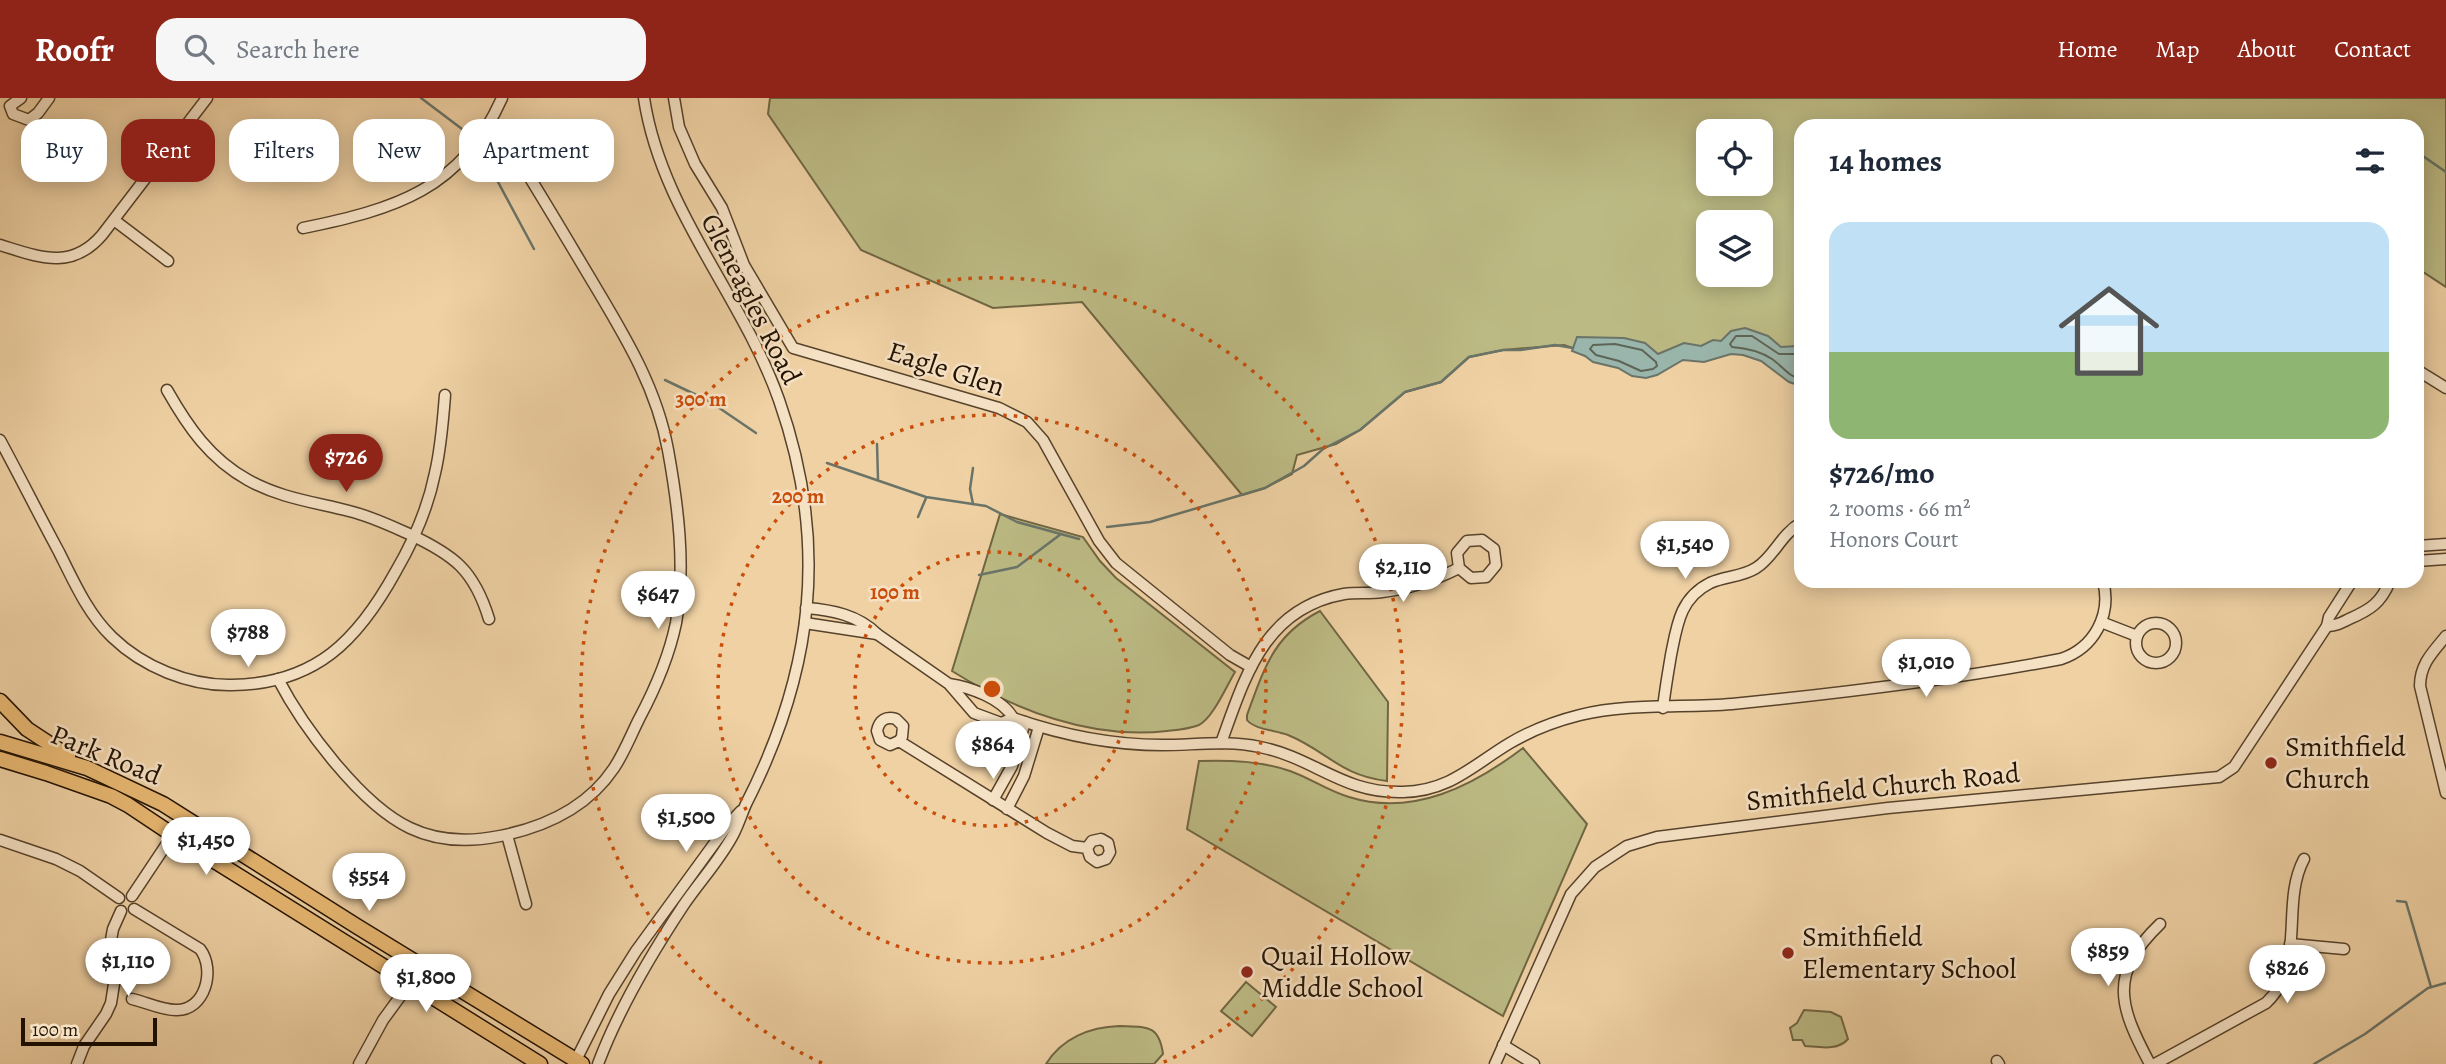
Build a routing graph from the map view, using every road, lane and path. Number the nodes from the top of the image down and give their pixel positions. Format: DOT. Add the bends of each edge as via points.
graph roads {
  1 [pos="20,98"];
  2 [pos="49,98"];
  3 [pos="207,98"];
  4 [pos="502,98"];
  5 [pos="645,98"];
  6 [pos="674,98"];
  7 [pos="492,119"];
  8 [pos="459,164"];
  9 [pos="532,182"];
  10 [pos="114,220"];
  11 [pos="303,228"];
  12 [pos="0,246"];
  13 [pos="168,261"];
  14 [pos="2424,374"];
  15 [pos="2446,388"];
  16 [pos="167,390"];
  17 [pos="445,395"];
  18 [pos="0,440"];
  19 [pos="1794,528"];
  20 [pos="414,537"];
  21 [pos="2446,544"];
  22 [pos="2424,546"];
  23 [pos="2446,559"];
  24 [pos="2424,561"];
  25 [pos="1459,568"];
  26 [pos="2104,588"];
  27 [pos="2348,588"];
  28 [pos="2386,588"];
  29 [pos="806,608"];
  30 [pos="489,619"];
  31 [pos="2101,622"];
  32 [pos="805,623"];
  33 [pos="2327,626"];
  34 [pos="877,634"];
  35 [pos="2137,636"];
  36 [pos="2446,636"];
  37 [pos="1251,667"];
  38 [pos="278,680"];
  39 [pos="949,684"];
  40 [pos="0,701"];
  41 [pos="1663,708"];
  42 [pos="1013,718"];
  43 [pos="1025,722"];
  44 [pos="1040,727"];
  45 [pos="899,741"];
  46 [pos="1221,743"];
  47 [pos="0,744"];
  48 [pos="3,760"];
  49 [pos="87,768"];
  50 [pos="2446,793"];
  51 [pos="993,800"];
  52 [pos="745,806"];
  53 [pos="1007,809"];
  54 [pos="184,818"];
  55 [pos="173,835"];
  56 [pos="507,835"];
  57 [pos="0,840"];
  58 [pos="1087,848"];
  59 [pos="2304,859"];
  60 [pos="132,896"];
  61 [pos="119,898"];
  62 [pos="526,904"];
  63 [pos="134,909"];
  64 [pos="121,911"];
  65 [pos="2160,924"];
  66 [pos="2290,944"];
  67 [pos="2344,948"];
  68 [pos="410,984"];
  69 [pos="132,999"];
  70 [pos="1503,1045"];
  71 [pos="1500,1062"];
  72 [pos="578,1063"];
  73 [pos="76,1064"];
  74 [pos="359,1064"];
  75 [pos="540,1064"];
  76 [pos="598,1064"];
  77 [pos="1534,1064"];
  78 [pos="2152,1064"];
  1 -- 2 [label="street" via="10,106 13,114 29,120"];
  3 -- 10 [label="street"];
  4 -- 7 [label="street"];
  5 -- 29 [label="street, Gleneagles Road" via="653,137 684,219 753,341 780,403 804,503 809,554"];
  6 -- 37 [label="street, Eagle Glen" via="679,127 695,164 723,208 744,265 793,348 999,408 1027,422 1043,440 1116,563"];
  8 -- 11 [label="street" via="430,188 376,211"];
  9 -- 56 [label="street" via="641,367 656,405 667,446 680,550 680,593 672,640 653,694 616,765 575,808"];
  10 -- 12 [label="street" via="95,243 65,258 40,257"];
  10 -- 13 [label="street"];
  14 -- 15 [label="street"];
  16 -- 20 [label="street" via="202,443 248,480 285,496 365,515"];
  17 -- 20 [label="street" via="435,474"];
  18 -- 38 [label="street" via="90,610 123,646 148,663 189,680 246,685"];
  19 -- 41 [label="street" via="1765,562 1710,584 1689,600 1676,625"];
  20 -- 30 [label="street" via="447,553 464,568"];
  20 -- 38 [label="street" via="380,601 360,627 327,657"];
  21 -- 22 [label="street"];
  23 -- 24 [label="street"];
  25 -- 37 [label="street" via="1405,588 1346,594 1310,604 1281,624"];
  26 -- 31 [label="street" via="2106,606"];
  27 -- 33 [label="street, Smithfield Church Road"];
  28 -- 33 [label="street" via="2370,610"];
  29 -- 32 [label="street, Gleneagles Road"];
  29 -- 34 [label="street" via="859,620"];
  31 -- 35 [label="street"];
  31 -- 41 [label="street" via="2088,643 2061,659 1884,688"];
  32 -- 34 [label="street"];
  32 -- 52 [label="street, Gleneagles Road" via="783,722"];
  33 -- 70 [label="street, Smithfield Church Road" via="2234,767 2219,777 1779,821 1657,837 1616,852 1595,867 1572,894"];
  34 -- 39 [label="street"];
  36 -- 50 [label="street" via="2420,674"];
  37 -- 46 [label="street"];
  38 -- 56 [label="street" via="302,722 360,790 391,818 446,839"];
  39 -- 42 [label="street" via="1008,709"];
  39 -- 42 [label="street" via="974,713 1001,723"];
  40 -- 49 [label="main road" via="27,729"];
  41 -- 46 [label="street" via="1607,710 1553,723 1510,743 1448,783 1405,792 1354,786 1281,752"];
  42 -- 43 [label="street"];
  43 -- 44 [label="street"];
  43 -- 51 [label="street" via="1012,766"];
  44 -- 46 [label="street" via="1088,740 1129,744"];
  44 -- 53 [label="street"];
  45 -- 51 [label="street"];
  47 -- 48 [label="main road"];
  47 -- 49 [label="main road, Park Road"];
  48 -- 55 [label="main road, Park Road" via="111,796"];
  49 -- 54 [label="main road, Park Road"];
  51 -- 53 [label="street"];
  52 -- 72 [label="street, Gleneagles Road" via="636,951 609,994"];
  52 -- 76 [label="street, Gleneagles Road" via="734,833 653,954 611,1030"];
  53 -- 58 [label="street" via="1072,846"];
  54 -- 55 [label="street"];
  54 -- 72 [label="main road, Park Road"];
  55 -- 60 [label="street"];
  55 -- 68 [label="main road, Park Road"];
  56 -- 62 [label="street"];
  57 -- 61 [label="street" via="56,859"];
  59 -- 66 [label="street" via="2295,882"];
  60 -- 61 [label="street"];
  60 -- 63 [label="street"];
  61 -- 64 [label="street"];
  63 -- 64 [label="street"];
  63 -- 69 [label="street" via="200,949 209,975 205,988 184,1009"];
  64 -- 73 [label="street" via="111,940 111,1003"];
  65 -- 78 [label="street" via="2136,951 2124,983 2127,1018"];
  66 -- 67 [label="street"];
  66 -- 78 [label="street" via="2285,978 2266,1003"];
  68 -- 74 [label="street"];
  68 -- 75 [label="main road, Park Road"];
  70 -- 71 [label="street, Smithfield Church Road"];
  70 -- 77 [label="street"];
}
